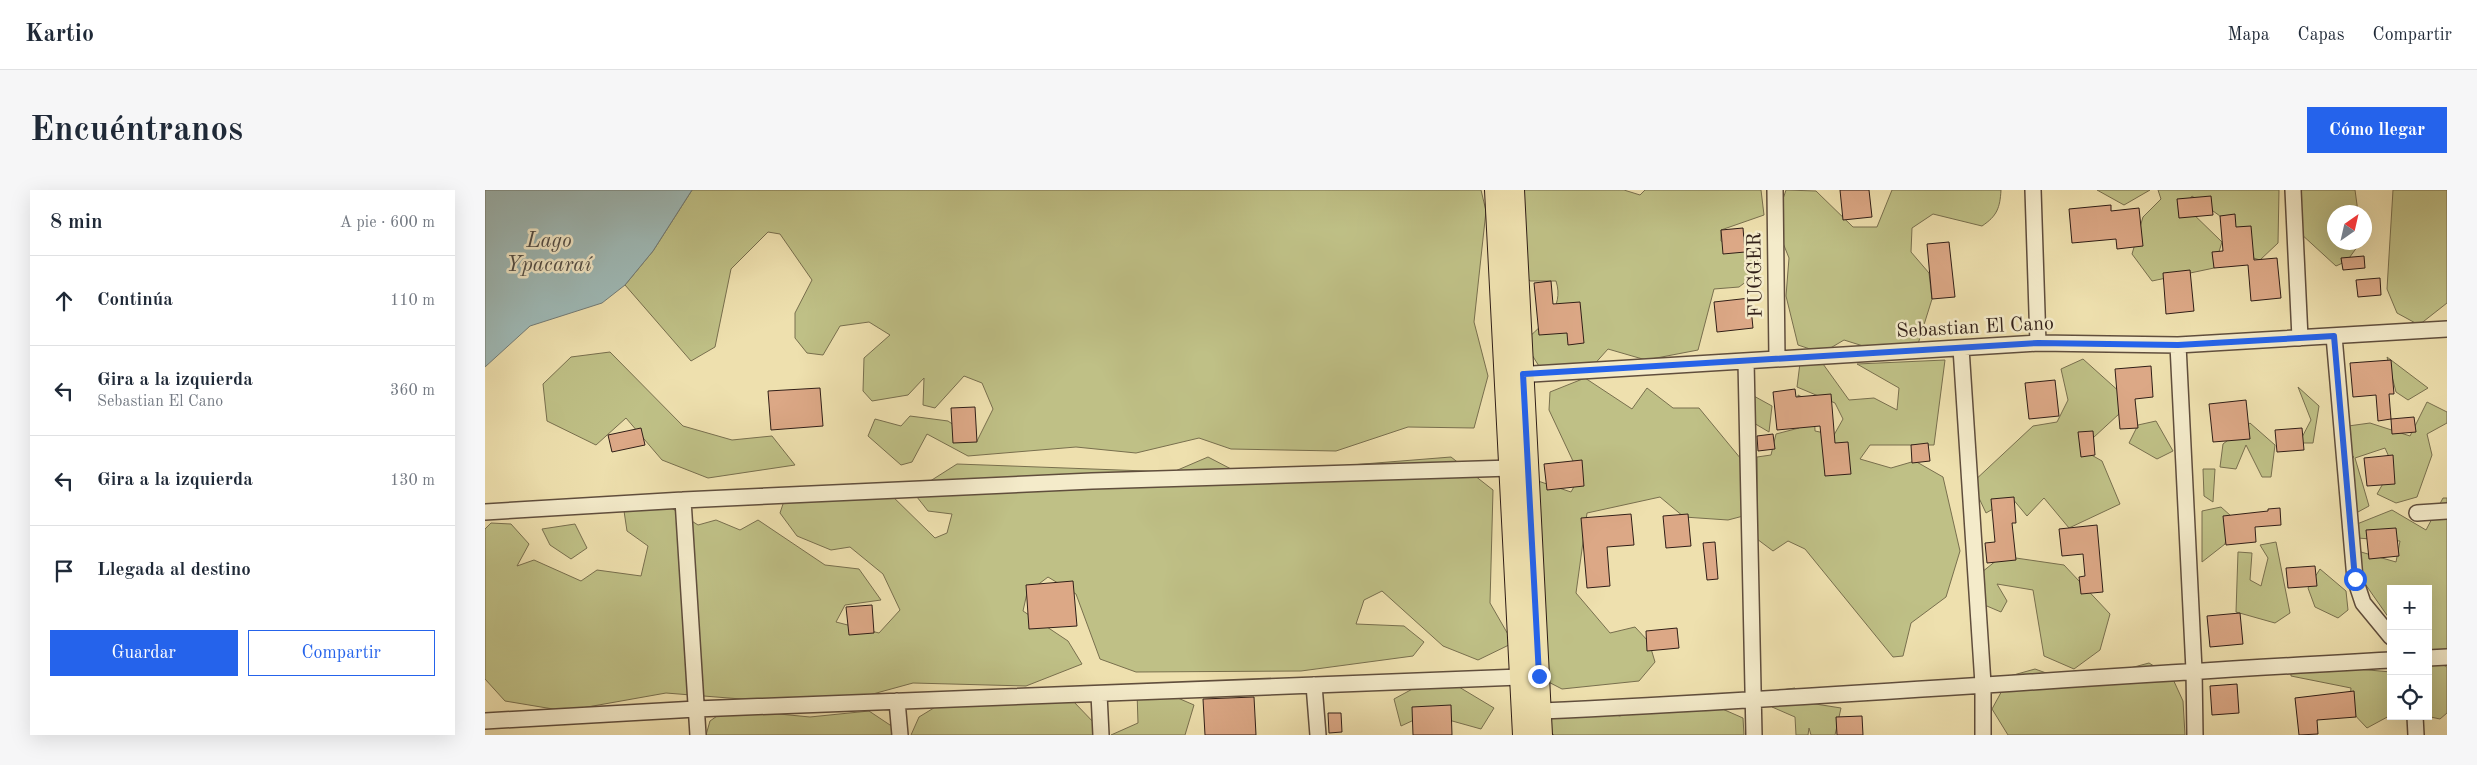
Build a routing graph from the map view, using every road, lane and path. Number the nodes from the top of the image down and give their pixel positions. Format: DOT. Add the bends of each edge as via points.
graph roads {
  1 [pos="1495,190"];
  2 [pos="1514,190"];
  3 [pos="1775,190"];
  4 [pos="2033,190"];
  5 [pos="2293,190"];
  6 [pos="2447,330"];
  7 [pos="2334,336"];
  8 [pos="2300,338"];
  9 [pos="2038,343"];
  10 [pos="2178,345"];
  11 [pos="1961,348"];
  12 [pos="1777,359"];
  13 [pos="1746,361"];
  14 [pos="1514,375"];
  15 [pos="1511,468"];
  16 [pos="683,500"];
  17 [pos="2447,511"];
  18 [pos="485,512"];
  19 [pos="2417,513"];
  20 [pos="2387,632"];
  21 [pos="2447,657"];
  22 [pos="2432,658"];
  23 [pos="2387,660"];
  24 [pos="2194,670"];
  25 [pos="1520,677"];
  26 [pos="1983,684"];
  27 [pos="1314,685"];
  28 [pos="1099,694"];
  29 [pos="897,701"];
  30 [pos="1752,701"];
  31 [pos="696,709"];
  32 [pos="1541,711"];
  33 [pos="2415,720"];
  34 [pos="485,721"];
  35 [pos="486,735"];
  36 [pos="698,735"];
  37 [pos="900,735"];
  38 [pos="1101,735"];
  39 [pos="1318,735"];
  40 [pos="1523,735"];
  41 [pos="1542,735"];
  42 [pos="1754,735"];
  43 [pos="1983,735"];
  44 [pos="2195,735"];
  45 [pos="2416,735"];
  1 -- 14 [label="main road"];
  2 -- 14 [label="main road"];
  3 -- 12 [label="street, FUGGER"];
  4 -- 9 [label="street"];
  5 -- 8 [label="street"];
  6 -- 7 [label="street, Sebastian El Cano"];
  7 -- 8 [label="street, Sebastian El Cano"];
  7 -- 20 [label="street" via="2355,579 2363,602"];
  8 -- 10 [label="street, Sebastian El Cano"];
  9 -- 10 [label="street, Sebastian El Cano"];
  9 -- 11 [label="street, Sebastian El Cano"];
  10 -- 24 [label="street"];
  11 -- 12 [label="street, Sebastian El Cano"];
  11 -- 26 [label="street"];
  12 -- 13 [label="street, Sebastian El Cano"];
  13 -- 14 [label="street, Sebastian El Cano"];
  13 -- 30 [label="street"];
  14 -- 15 [label="main road"];
  14 -- 32 [label="main road"];
  15 -- 16 [label="street" via="1092,481"];
  15 -- 25 [label="main road"];
  16 -- 18 [label="street"];
  16 -- 31 [label="street"];
  17 -- 19 [label="street"];
  21 -- 22 [label="street"];
  23 -- 24 [label="street"];
  24 -- 26 [label="street"];
  24 -- 44 [label="street"];
  25 -- 27 [label="street"];
  25 -- 40 [label="main road"];
  26 -- 30 [label="street"];
  26 -- 43 [label="street"];
  27 -- 28 [label="street"];
  27 -- 39 [label="street"];
  28 -- 29 [label="street"];
  28 -- 38 [label="street"];
  29 -- 31 [label="street"];
  29 -- 37 [label="street"];
  30 -- 32 [label="street"];
  30 -- 42 [label="street"];
  31 -- 34 [label="street"];
  31 -- 36 [label="street"];
  32 -- 41 [label="main road"];
  33 -- 45 [label="street"];
  34 -- 35 [label="street"];
}
